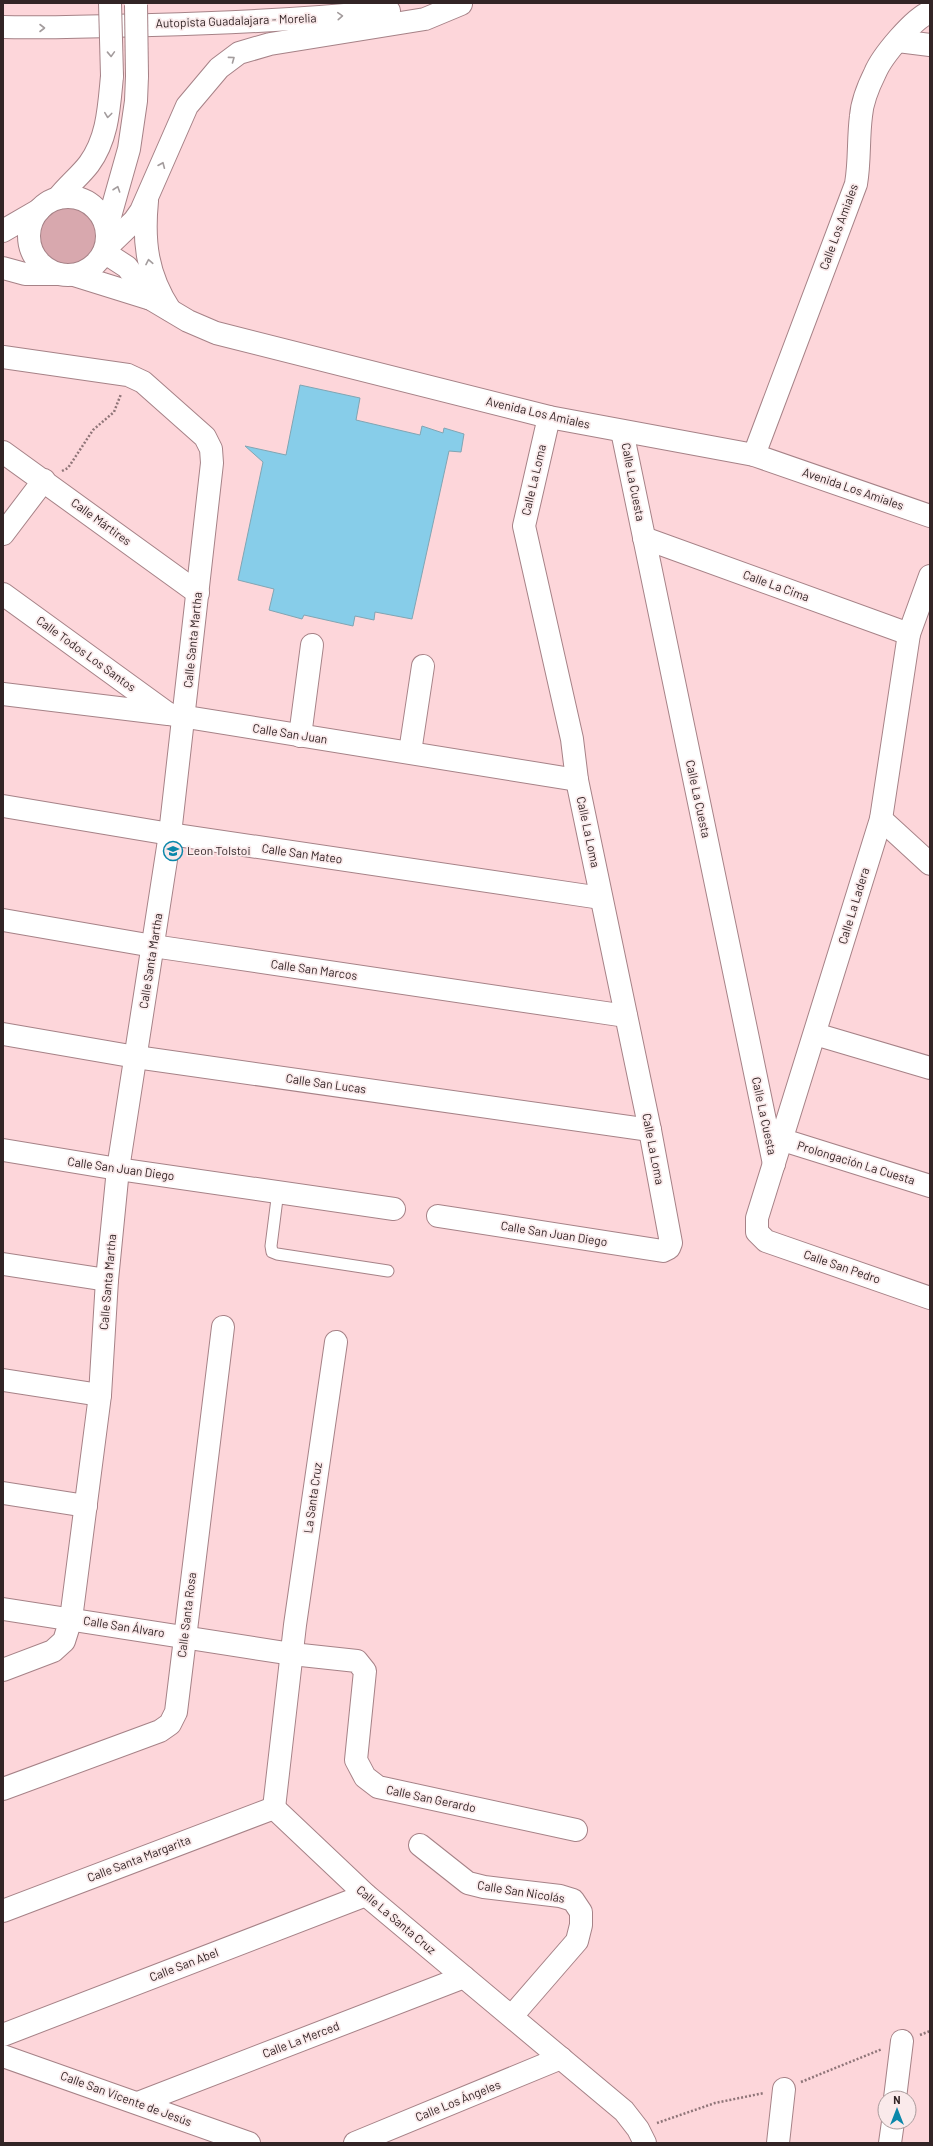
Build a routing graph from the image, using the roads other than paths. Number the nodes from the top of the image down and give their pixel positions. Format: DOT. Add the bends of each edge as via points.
graph roads {
  1 [pos="110,3"];
  2 [pos="137,4"];
  3 [pos="465,4"];
  4 [pos="930,12"];
  5 [pos="3,27"];
  6 [pos="898,41"];
  7 [pos="930,45"];
  8 [pos="58,198"];
  9 [pos="146,201"];
  10 [pos="39,210"];
  11 [pos="3,231"];
  12 [pos="106,242"];
  13 [pos="3,268"];
  14 [pos="68,275"];
  15 [pos="151,298"];
  16 [pos="170,310"];
  17 [pos="3,357"];
  18 [pos="549,417"];
  19 [pos="622,431"];
  20 [pos="3,452"];
  21 [pos="754,455"];
  22 [pos="44,480"];
  23 [pos="930,516"];
  24 [pos="3,534"];
  25 [pos="644,538"];
  26 [pos="930,576"];
  27 [pos="198,593"];
  28 [pos="3,594"];
  29 [pos="909,634"];
  30 [pos="312,645"];
  31 [pos="423,666"];
  32 [pos="3,694"];
  33 [pos="176,716"];
  34 [pos="300,736"];
  35 [pos="410,752"];
  36 [pos="577,780"];
  37 [pos="3,806"];
  38 [pos="881,819"];
  39 [pos="170,834"];
  40 [pos="930,864"];
  41 [pos="601,898"];
  42 [pos="3,920"];
  43 [pos="153,946"];
  44 [pos="626,1016"];
  45 [pos="3,1034"];
  46 [pos="815,1034"];
  47 [pos="136,1057"];
  48 [pos="930,1068"];
  49 [pos="650,1130"];
  50 [pos="782,1140"];
  51 [pos="3,1150"];
  52 [pos="774,1167"];
  53 [pos="118,1169"];
  54 [pos="930,1186"];
  55 [pos="278,1191"];
  56 [pos="394,1209"];
  57 [pos="438,1216"];
  58 [pos="757,1232"];
  59 [pos="668,1248"];
  60 [pos="3,1264"];
  61 [pos="388,1271"];
  62 [pos="107,1280"];
  63 [pos="930,1298"];
  64 [pos="223,1326"];
  65 [pos="336,1342"];
  66 [pos="3,1380"];
  67 [pos="100,1395"];
  68 [pos="3,1493"];
  69 [pos="86,1506"];
  70 [pos="3,1609"];
  71 [pos="71,1619"];
  72 [pos="184,1637"];
  73 [pos="292,1654"];
  74 [pos="3,1670"];
  75 [pos="365,1679"];
  76 [pos="3,1789"];
  77 [pos="274,1808"];
  78 [pos="576,1830"];
  79 [pos="420,1846"];
  80 [pos="366,1895"];
  81 [pos="3,1911"];
  82 [pos="464,1977"];
  83 [pos="512,2016"];
  84 [pos="3,2035"];
  85 [pos="902,2041"];
  86 [pos="3,2056"];
  87 [pos="561,2058"];
  88 [pos="784,2089"];
  89 [pos="896,2090"];
  90 [pos="138,2103"];
  91 [pos="892,2130"];
  92 [pos="641,2136"];
  93 [pos="250,2143"];
  94 [pos="355,2143"];
  95 [pos="778,2143"];
  96 [pos="890,2143"];
  1 -- 8 [label="main road, one-way, bridge" via="112,76 107,123 100,145 89,164"];
  12 -- 2 [label="main road, one-way, bridge" via="129,149 136,100"];
  5 -- 3 [label="main road, Autopista Guadalajara - Morelia, one-way" via="223,23 340,16"];
  9 -- 3 [label="main road, one-way" via="187,106 219,68 240,53 270,44 425,19"];
  4 -- 6 [label="main road, Calle Los Amiales" via="923,15"];
  6 -- 7 [label="main road"];
  6 -- 21 [label="main road, Calle Los Amiales" via="875,72 861,115 856,184"];
  8 -- 10 [label="main road"];
  8 -- 12 [label="main road" via="70,196 83,199 94,206 102,215"];
  9 -- 12 [label="main road" via="134,221"];
  16 -- 9 [label="main road, one-way" via="157,290 151,271 145,235"];
  10 -- 11 [label="main road"];
  10 -- 14 [label="main road" via="32,220 29,231 29,243 33,254 50,270"];
  12 -- 14 [label="main road" via="97,263 87,270"];
  12 -- 15 [label="main road, Avenida Los Amiales"];
  13 -- 14 [label="main road" via="26,274"];
  14 -- 15 [label="main road, Avenida Los Amiales"];
  15 -- 16 [label="main road, Avenida Los Amiales"];
  16 -- 18 [label="main road, Avenida Los Amiales" via="188,321 216,332"];
  17 -- 27 [label="main road, Calle Santa Martha" via="128,375 143,382 205,437 212,463"];
  18 -- 19 [label="main road, Avenida Los Amiales"];
  18 -- 36 [label="main road, Calle La Loma" via="524,526 572,739"];
  19 -- 21 [label="main road, Avenida Los Amiales"];
  19 -- 25 [label="main road, Calle La Cuesta"];
  20 -- 22 [label="main road, Calle Mártires"];
  21 -- 23 [label="main road, Avenida Los Amiales"];
  22 -- 24 [label="main road"];
  22 -- 27 [label="main road, Calle Mártires"];
  25 -- 29 [label="main road, Calle La Cima"];
  25 -- 52 [label="main road, Calle La Cuesta"];
  26 -- 29 [label="main road, Calle La Ladera"];
  27 -- 33 [label="main road, Calle Santa Martha"];
  28 -- 33 [label="main road, Calle Todos Los Santos"];
  29 -- 38 [label="main road, Calle La Ladera"];
  30 -- 34 [label="main road"];
  31 -- 35 [label="main road"];
  32 -- 33 [label="main road, Calle San Juan"];
  33 -- 34 [label="main road, Calle San Juan"];
  33 -- 39 [label="main road, Calle Santa Martha"];
  34 -- 35 [label="main road, Calle San Juan"];
  35 -- 36 [label="main road, Calle San Juan"];
  36 -- 41 [label="main road, Calle La Loma"];
  37 -- 39 [label="main road, Calle San Mateo"];
  38 -- 40 [label="main road"];
  38 -- 46 [label="main road, Calle La Ladera"];
  39 -- 41 [label="main road, Calle San Mateo"];
  39 -- 43 [label="main road, Calle Santa Martha"];
  41 -- 44 [label="main road, Calle La Loma"];
  42 -- 43 [label="main road, Calle San Marcos"];
  43 -- 44 [label="main road, Calle San Marcos"];
  43 -- 47 [label="main road, Calle Santa Martha"];
  44 -- 49 [label="main road, Calle La Loma"];
  45 -- 47 [label="main road, Calle San Lucas"];
  46 -- 48 [label="main road"];
  46 -- 50 [label="main road, Calle La Ladera"];
  47 -- 49 [label="main road, Calle San Lucas"];
  47 -- 53 [label="main road, Calle Santa Martha"];
  49 -- 59 [label="main road, Calle La Loma" via="671,1243"];
  50 -- 52 [label="main road, Calle La Ladera"];
  50 -- 54 [label="main road, Prolongación La Cuesta"];
  51 -- 53 [label="main road, Calle San Juan Diego"];
  52 -- 58 [label="main road, Calle La Ladera" via="757,1218"];
  53 -- 55 [label="main road, Calle San Juan Diego"];
  53 -- 62 [label="main road, Calle Santa Martha"];
  55 -- 56 [label="main road, Calle San Juan Diego"];
  55 -- 61 [label="lane" via="272,1252"];
  57 -- 59 [label="main road, Calle San Juan Diego" via="663,1251"];
  58 -- 63 [label="main road, Calle San Pedro" via="766,1241"];
  60 -- 62 [label="main road"];
  62 -- 67 [label="main road, Calle Santa Martha"];
  64 -- 72 [label="main road, Calle Santa Rosa"];
  65 -- 73 [label="main road, La Santa Cruz"];
  66 -- 67 [label="main road"];
  67 -- 69 [label="main road, Calle Santa Martha"];
  68 -- 69 [label="main road"];
  69 -- 71 [label="main road, Calle Santa Martha"];
  70 -- 71 [label="main road, Calle San Álvaro"];
  71 -- 72 [label="main road, Calle San Álvaro"];
  71 -- 74 [label="main road, Calle Santa Martha" via="64,1641 53,1651"];
  72 -- 73 [label="main road, Calle San Álvaro"];
  72 -- 76 [label="main road, Calle Santa Rosa" via="176,1712 170,1724 160,1731"];
  73 -- 75 [label="main road, Calle San Álvaro" via="357,1662 365,1671"];
  73 -- 77 [label="main road"];
  75 -- 78 [label="main road, Calle San Gerardo" via="356,1760 365,1777 378,1787"];
  77 -- 80 [label="main road, Calle La Santa Cruz"];
  77 -- 81 [label="main road, Calle Santa Margarita"];
  79 -- 83 [label="main road, Calle San Nicolás" via="468,1883 560,1896 573,1900 581,1912 577,1941"];
  80 -- 82 [label="main road, Calle La Santa Cruz"];
  80 -- 84 [label="main road, Calle San Abel"];
  82 -- 83 [label="main road, Calle La Santa Cruz"];
  82 -- 90 [label="main road, Calle La Merced"];
  83 -- 87 [label="main road, Calle La Santa Cruz"];
  85 -- 89 [label="main road"];
  86 -- 90 [label="main road, Calle San Vicente de Jesús"];
  87 -- 92 [label="main road, Calle La Santa Cruz" via="624,2111"];
  87 -- 94 [label="main road, Calle Los Ángeles"];
  88 -- 95 [label="main road"];
  90 -- 93 [label="main road, Calle San Vicente de Jesús"];
  91 -- 96 [label="main road"];
}
